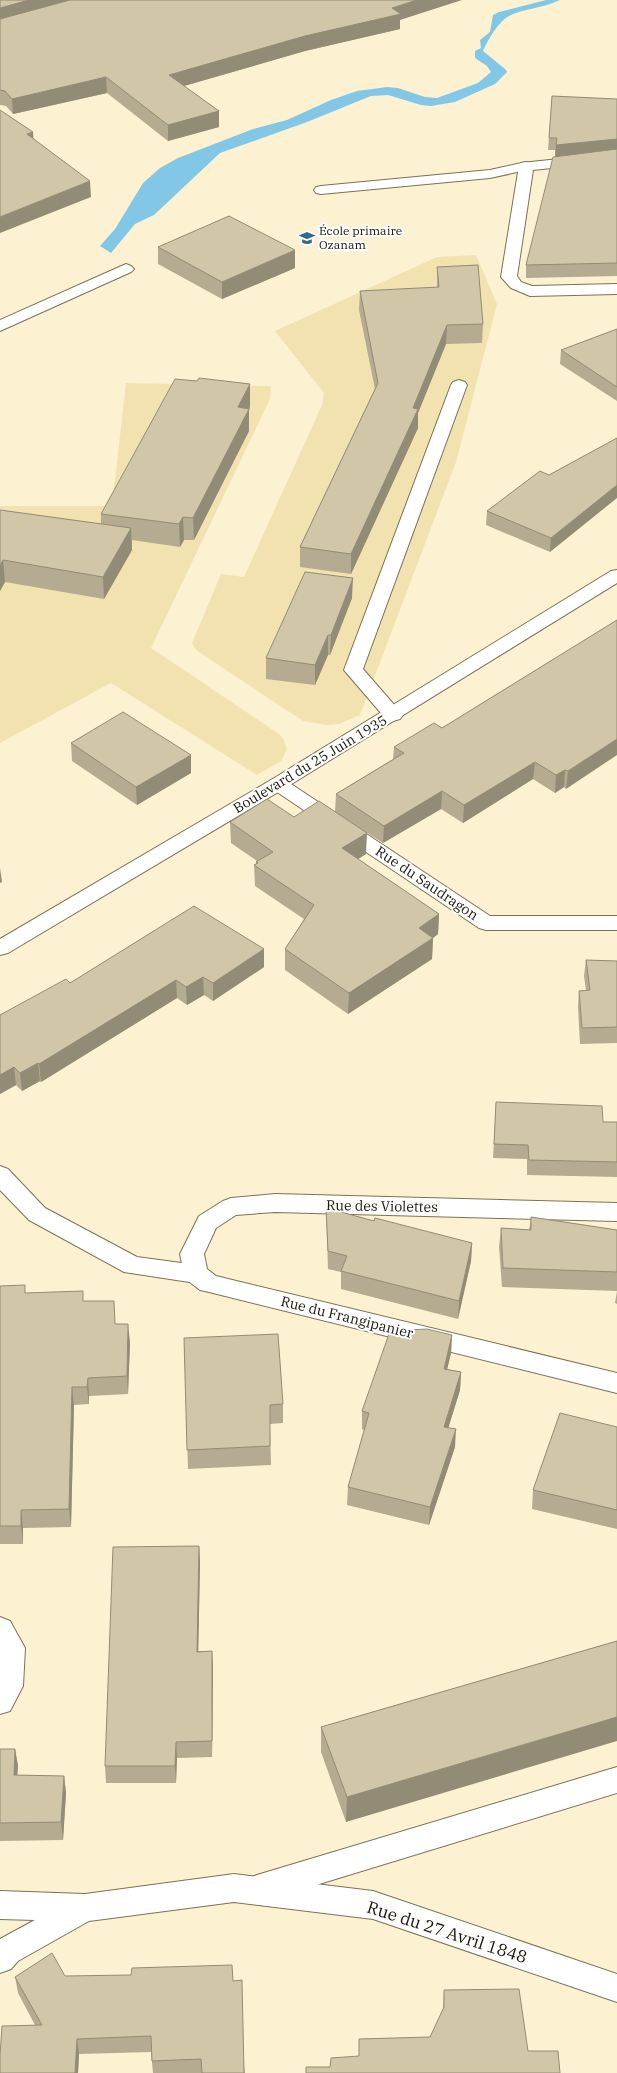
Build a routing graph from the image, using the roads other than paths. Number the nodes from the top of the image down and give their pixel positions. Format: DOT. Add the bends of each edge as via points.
graph roads {
  1 [pos="617,157"];
  2 [pos="526,166"];
  3 [pos="321,190"];
  4 [pos="126,269"];
  5 [pos="617,289"];
  6 [pos="0,326"];
  7 [pos="459,385"];
  8 [pos="617,575"];
  9 [pos="393,715"];
  10 [pos="278,784"];
  11 [pos="617,923"];
  12 [pos="0,948"];
  13 [pos="0,1174"];
  14 [pos="617,1212"];
  15 [pos="196,1274"];
  16 [pos="617,1383"];
  17 [pos="0,1629"];
  18 [pos="0,1702"];
  19 [pos="617,1780"];
  20 [pos="254,1890"];
  21 [pos="0,1905"];
  22 [pos="85,1908"];
  23 [pos="0,1959"];
  24 [pos="617,1988"];
  1 -- 2 [label="street"];
  2 -- 3 [label="street" via="490,174"];
  2 -- 5 [label="street" via="509,277 516,285 530,291"];
  4 -- 6 [label="street"];
  7 -- 9 [label="street" via="352,670"];
  8 -- 9 [label="street, Boulevard du 25 Juin 1935"];
  9 -- 10 [label="street, Boulevard du 25 Juin 1935"];
  10 -- 11 [label="street, Rue du Saudragon" via="486,923"];
  10 -- 12 [label="street, Boulevard du 25 Juin 1935"];
  13 -- 15 [label="street" via="37,1214 132,1266"];
  14 -- 15 [label="street, Rue des Violettes" via="275,1203 231,1207 207,1222 192,1254"];
  15 -- 16 [label="street, Rue du Frangipanier" via="209,1283"];
  17 -- 18 [label="street" via="11,1648 9,1686"];
  19 -- 20 [label="street"];
  20 -- 22 [label="street, Rue du 27 Avril 1848" via="234,1888"];
  20 -- 24 [label="street, Rue du 27 Avril 1848" via="373,1905"];
  21 -- 22 [label="street"];
  22 -- 23 [label="street, Rue du 27 Avril 1848" via="7,1951"];
}
